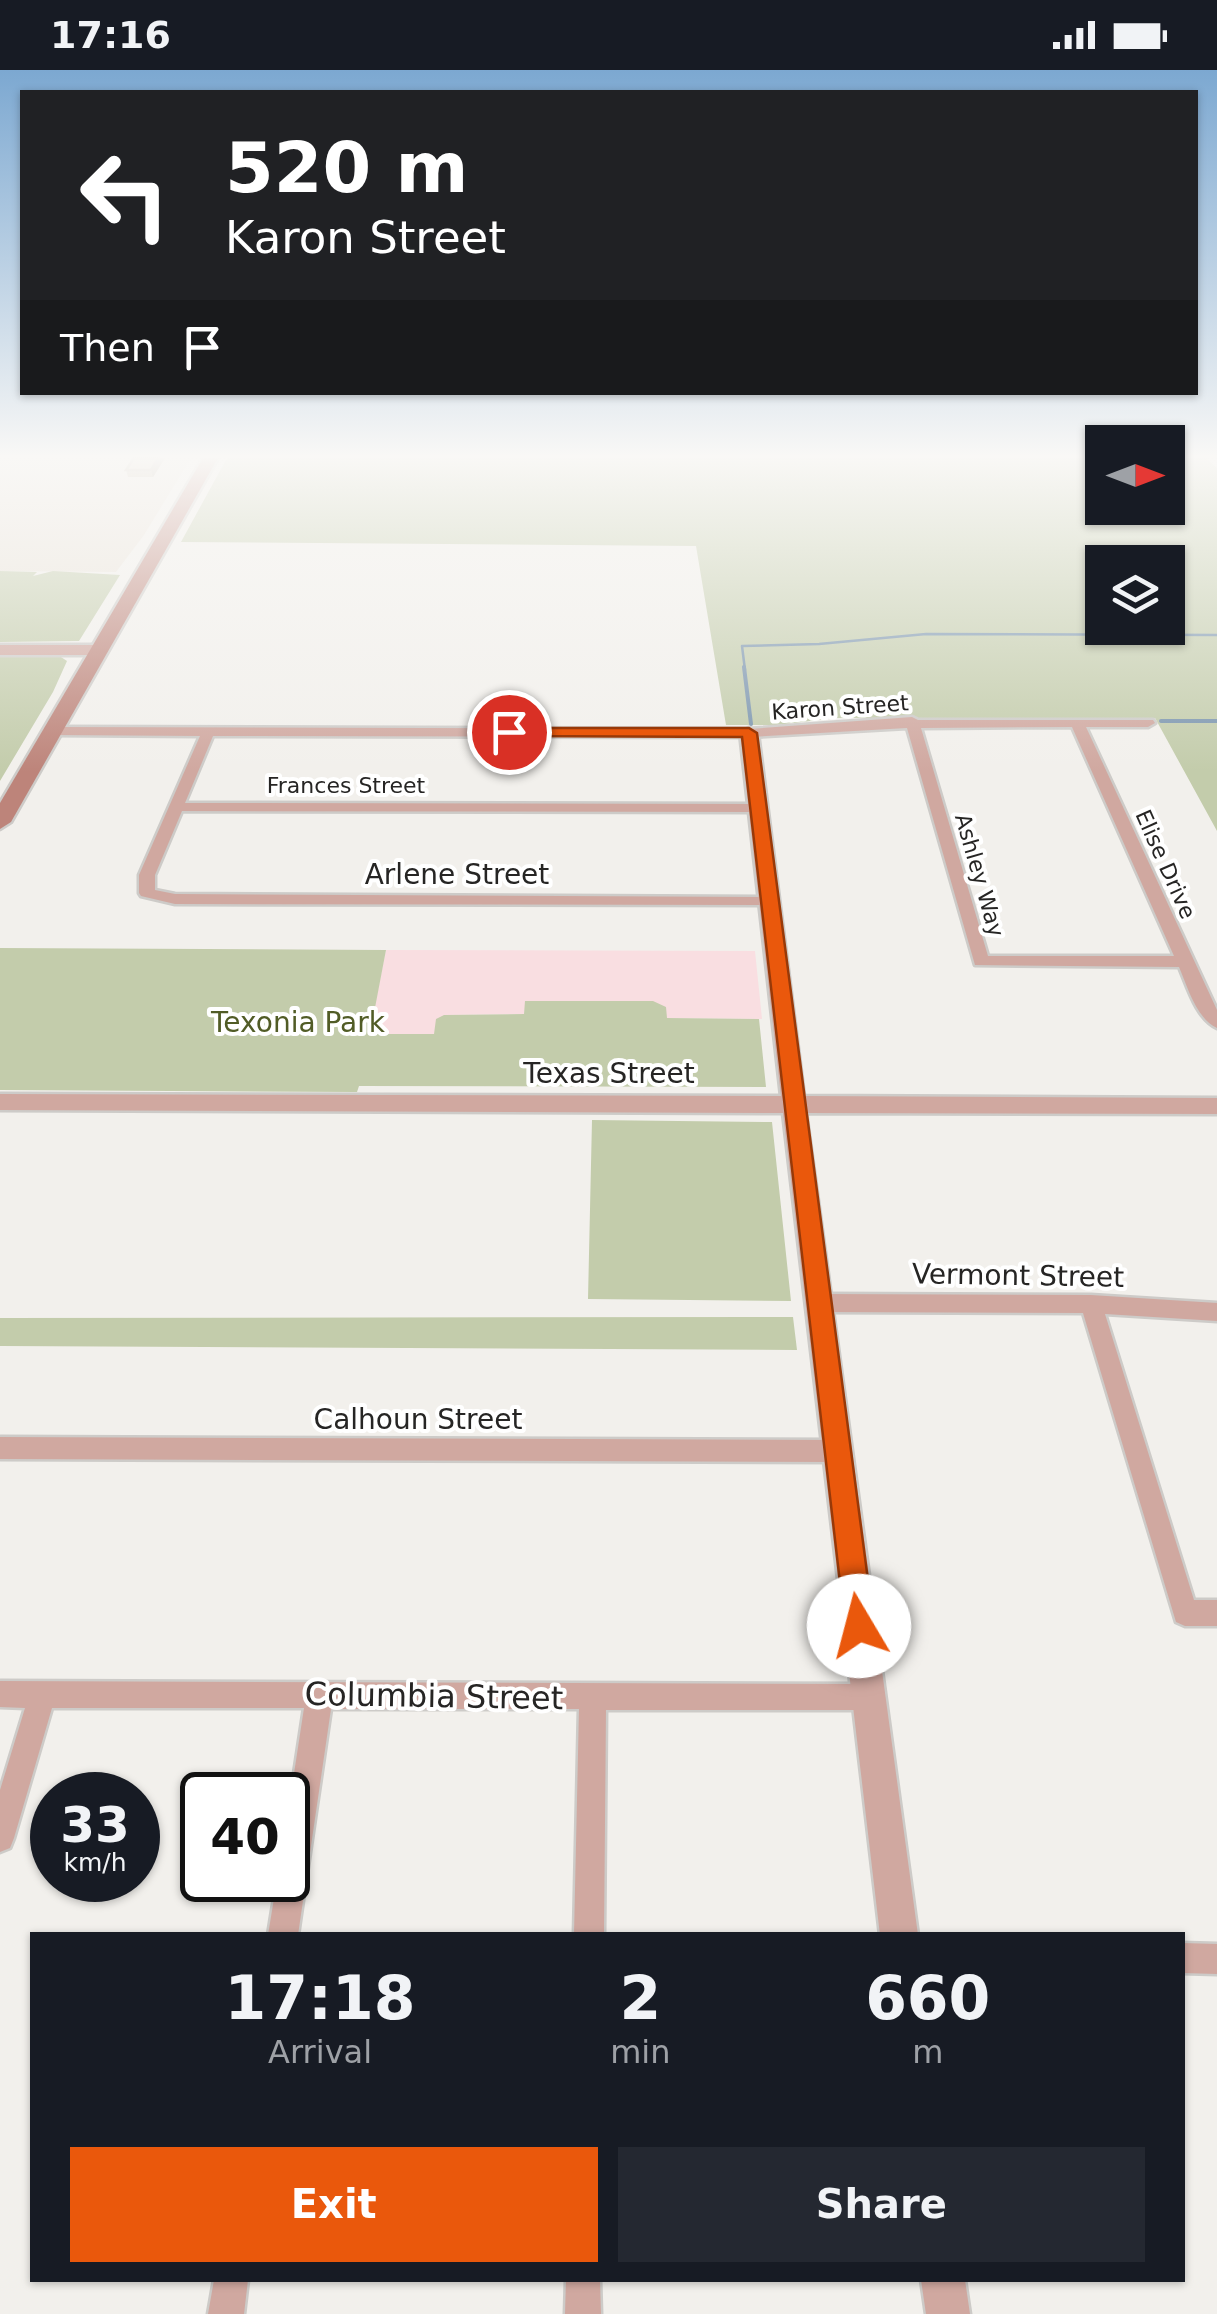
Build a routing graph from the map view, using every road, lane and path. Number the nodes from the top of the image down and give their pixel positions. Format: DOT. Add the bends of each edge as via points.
graph roads {
  1 [pos="150,563"];
  2 [pos="0,650"];
  3 [pos="100,650"];
  4 [pos="912,722"];
  5 [pos="1148,723"];
  6 [pos="1077,724"];
  7 [pos="54,730"];
  8 [pos="208,732"];
  9 [pos="749,733"];
  10 [pos="175,808"];
  11 [pos="758,808"];
  12 [pos="0,822"];
  13 [pos="768,900"];
  14 [pos="1186,962"];
  15 [pos="1217,1022"];
  16 [pos="0,1102"];
  17 [pos="796,1104"];
  18 [pos="1217,1106"];
  19 [pos="818,1303"];
  20 [pos="1092,1304"];
  21 [pos="1217,1312"];
  22 [pos="0,1448"];
  23 [pos="836,1451"];
  24 [pos="1217,1613"];
  25 [pos="0,1694"];
  26 [pos="42,1694"];
  27 [pos="320,1694"];
  28 [pos="593,1697"];
  29 [pos="868,1697"];
  30 [pos="0,1838"];
  31 [pos="283,1932"];
  32 [pos="589,1932"];
  33 [pos="899,1932"];
  34 [pos="1185,1958"];
  35 [pos="1217,1959"];
  36 [pos="231,2282"];
  37 [pos="584,2282"];
  38 [pos="944,2282"];
  39 [pos="226,2314"];
  40 [pos="583,2314"];
  41 [pos="948,2314"];
  1 -- 3 [label="main road"];
  2 -- 3 [label="street"];
  3 -- 7 [label="main road"];
  4 -- 6 [label="street, Karon Street"];
  4 -- 9 [label="street, Karon Street"];
  4 -- 14 [label="street, Ashley Way" via="981,960"];
  5 -- 6 [label="street, Karon Street"];
  6 -- 14 [label="street, Elise Drive"];
  7 -- 8 [label="street, Karon Street"];
  7 -- 12 [label="main road"];
  8 -- 9 [label="street, Karon Street"];
  8 -- 10 [label="street"];
  9 -- 11 [label="street"];
  10 -- 11 [label="street, Frances Street"];
  10 -- 13 [label="street, Arlene Street" via="146,893 175,899"];
  11 -- 13 [label="street"];
  13 -- 17 [label="street"];
  14 -- 15 [label="street, Elise Drive"];
  16 -- 17 [label="street, Texas Street"];
  17 -- 18 [label="street, Texas Street"];
  17 -- 19 [label="street"];
  19 -- 20 [label="street, Vermont Street"];
  19 -- 23 [label="street"];
  20 -- 21 [label="street, Vermont Street"];
  20 -- 24 [label="street" via="1185,1613"];
  22 -- 23 [label="street, Calhoun Street"];
  23 -- 29 [label="street"];
  25 -- 26 [label="street, Columbia Street"];
  26 -- 27 [label="street, Columbia Street"];
  26 -- 30 [label="street"];
  27 -- 28 [label="street, Columbia Street"];
  27 -- 31 [label="street"];
  28 -- 29 [label="street, Columbia Street"];
  28 -- 32 [label="street"];
  29 -- 33 [label="street"];
  34 -- 35 [label="street"];
  36 -- 39 [label="street"];
  37 -- 40 [label="street"];
  38 -- 41 [label="street"];
}
